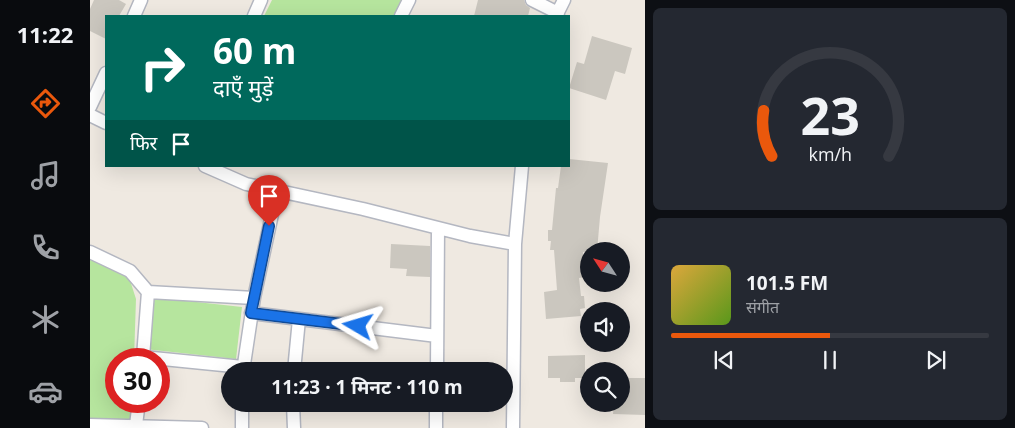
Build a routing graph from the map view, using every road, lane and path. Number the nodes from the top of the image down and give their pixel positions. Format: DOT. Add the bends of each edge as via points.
graph roads {
  1 [pos="141,0"];
  2 [pos="261,0"];
  3 [pos="409,0"];
  4 [pos="532,0"];
  5 [pos="564,0"];
  6 [pos="557,14"];
  7 [pos="134,15"];
  8 [pos="254,15"];
  9 [pos="402,15"];
  10 [pos="105,75"];
  11 [pos="90,107"];
  12 [pos="90,115"];
  13 [pos="105,122"];
  14 [pos="207,167"];
  15 [pos="522,167"];
  16 [pos="277,191"];
  17 [pos="438,228"];
  18 [pos="515,244"];
  19 [pos="90,252"];
  20 [pos="148,292"];
  21 [pos="254,298"];
  22 [pos="251,313"];
  23 [pos="299,319"];
  24 [pos="438,336"];
  25 [pos="144,348"];
  26 [pos="170,361"];
  27 [pos="244,362"];
  28 [pos="295,362"];
  29 [pos="437,362"];
  30 [pos="221,367"];
  31 [pos="242,412"];
  32 [pos="293,412"];
  33 [pos="436,412"];
  34 [pos="138,413"];
  35 [pos="90,425"];
  36 [pos="136,425"];
  37 [pos="202,428"];
  38 [pos="242,428"];
  39 [pos="294,428"];
  40 [pos="436,428"];
  41 [pos="513,428"];
  1 -- 7 [label="street"];
  2 -- 8 [label="street"];
  3 -- 9 [label="street"];
  4 -- 6 [label="street"];
  5 -- 6 [label="street"];
  10 -- 11 [label="street"];
  12 -- 13 [label="street"];
  14 -- 16 [label="street" via="246,184"];
  15 -- 18 [label="street"];
  16 -- 17 [label="street"];
  16 -- 21 [label="street"];
  17 -- 18 [label="street"];
  17 -- 24 [label="street"];
  18 -- 41 [label="street"];
  19 -- 20 [label="street" via="130,271"];
  20 -- 21 [label="street"];
  20 -- 25 [label="street"];
  21 -- 22 [label="street"];
  22 -- 23 [label="street"];
  22 -- 27 [label="street"];
  23 -- 24 [label="street"];
  23 -- 28 [label="street"];
  24 -- 29 [label="street"];
  26 -- 30 [label="street"];
  31 -- 38 [label="street"];
  32 -- 39 [label="street"];
  33 -- 40 [label="street"];
  34 -- 36 [label="street"];
  35 -- 36 [label="street"];
  36 -- 37 [label="street"];
}
